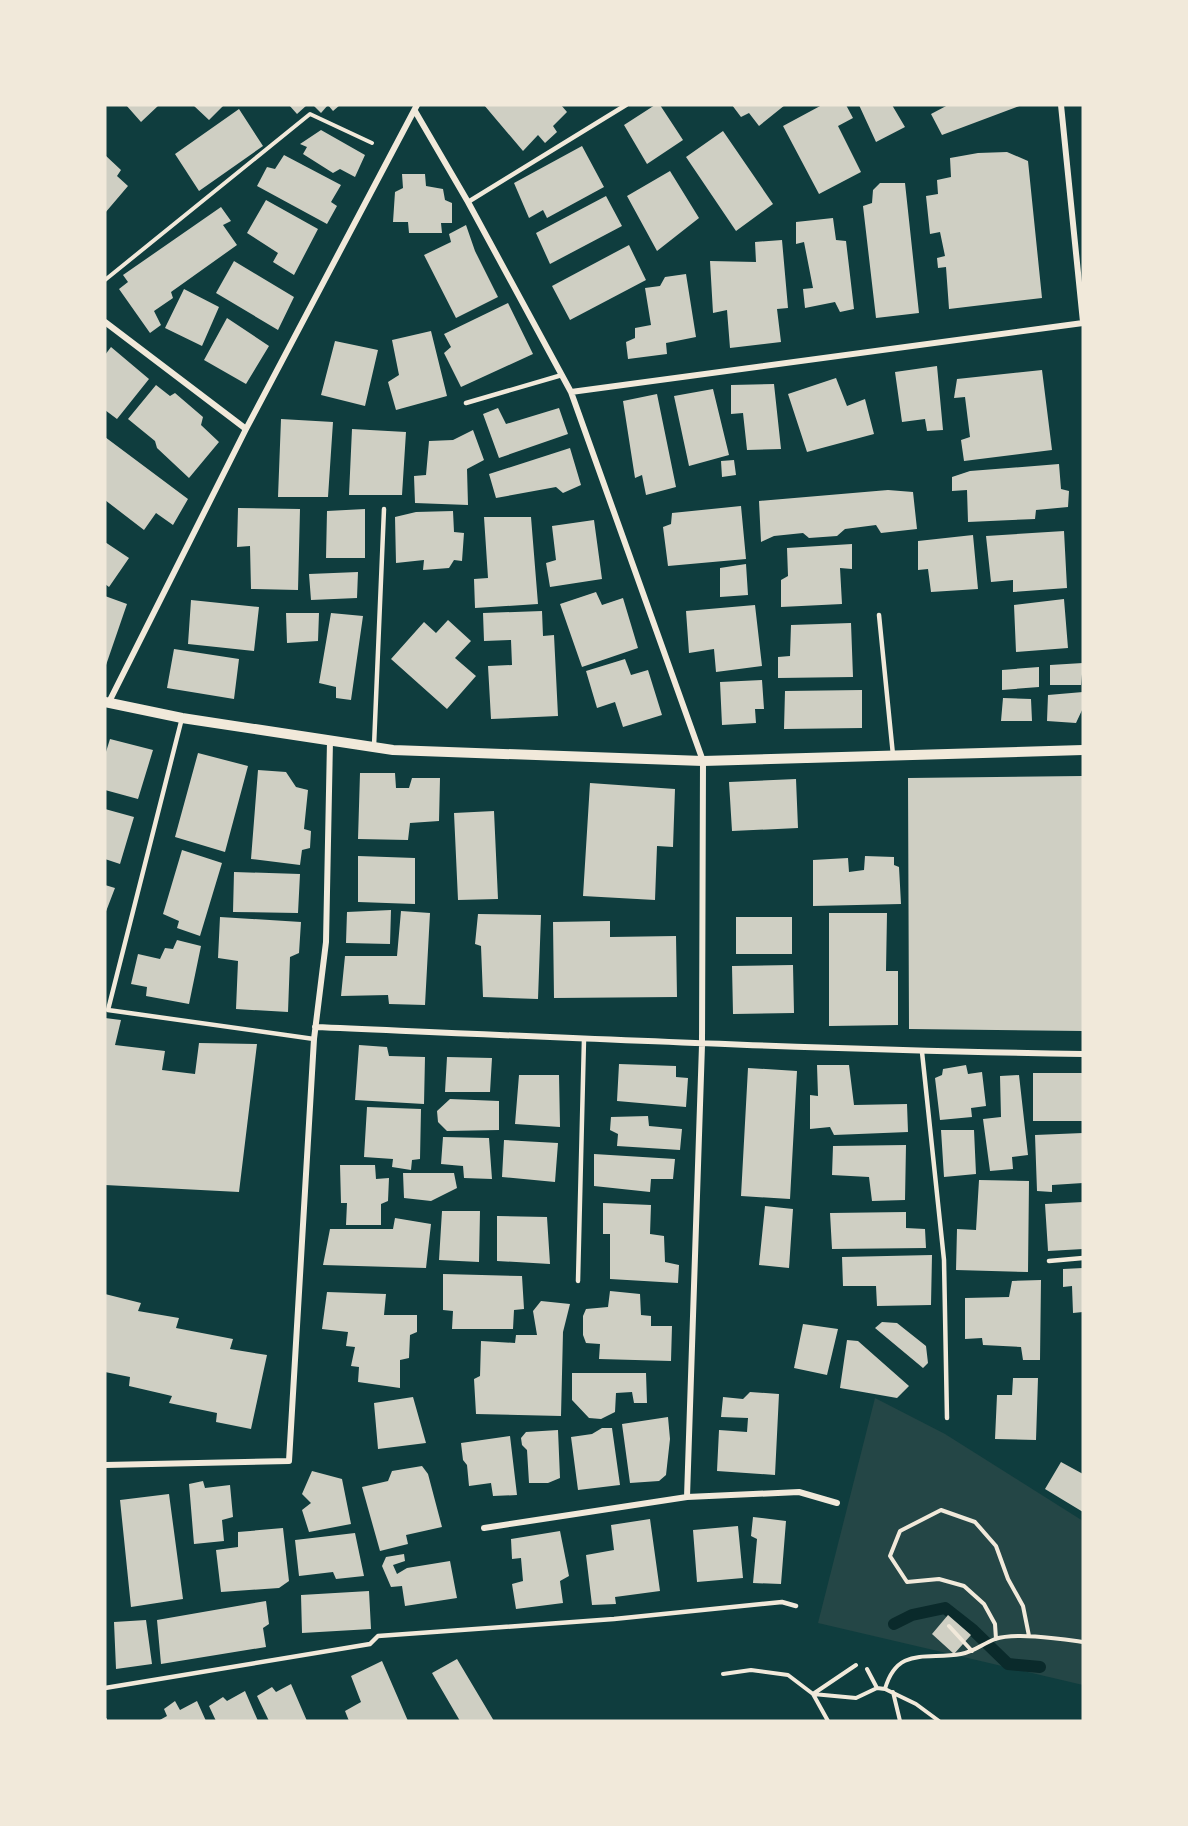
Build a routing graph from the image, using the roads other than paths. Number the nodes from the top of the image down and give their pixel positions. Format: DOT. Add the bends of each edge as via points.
graph roads {
  1 [pos="626,105"];
  2 [pos="1060,105"];
  3 [pos="416,108"];
  4 [pos="468,202"];
  5 [pos="105,322"];
  6 [pos="1083,322"];
  7 [pos="562,375"];
  8 [pos="571,392"];
  9 [pos="466,403"];
  10 [pos="246,429"];
  11 [pos="384,509"];
  12 [pos="879,615"];
  13 [pos="107,702"];
  14 [pos="182,718"];
  15 [pos="330,741"];
  16 [pos="374,747"];
  17 [pos="1083,750"];
  18 [pos="893,756"];
  19 [pos="703,761"];
  20 [pos="315,1027"];
  21 [pos="314,1039"];
  22 [pos="584,1039"];
  23 [pos="702,1045"];
  24 [pos="922,1052"];
  25 [pos="1083,1054"];
  26 [pos="1083,1258"];
  27 [pos="1049,1261"];
  28 [pos="578,1281"];
  29 [pos="947,1418"];
  30 [pos="105,1465"];
  31 [pos="687,1497"];
  32 [pos="837,1503"];
  33 [pos="484,1528"];
  34 [pos="796,1606"];
  35 [pos="105,1688"];
  1 -- 4 [label="lane"];
  2 -- 6 [label="street"];
  3 -- 4 [label="street"];
  3 -- 10 [label="street"];
  4 -- 7 [label="street"];
  5 -- 10 [label="street"];
  6 -- 8 [label="street"];
  7 -- 8 [label="street"];
  7 -- 9 [label="lane"];
  8 -- 19 [label="street"];
  10 -- 13 [label="street"];
  11 -- 16 [label="lane"];
  12 -- 18 [label="lane"];
  13 -- 14 [label="street"];
  14 -- 15 [label="street"];
  14 -- 21 [label="lane" via="108,1010"];
  15 -- 16 [label="street"];
  15 -- 20 [label="street" via="326,942"];
  16 -- 19 [label="street"];
  17 -- 18 [label="street"];
  18 -- 19 [label="street"];
  19 -- 23 [label="street"];
  20 -- 21 [label="street"];
  20 -- 22 [label="street"];
  21 -- 30 [label="street" via="289,1461"];
  22 -- 23 [label="street"];
  22 -- 28 [label="lane"];
  23 -- 24 [label="street"];
  23 -- 31 [label="street"];
  24 -- 25 [label="street"];
  24 -- 29 [label="lane" via="944,1260"];
  26 -- 27 [label="lane"];
  31 -- 32 [label="street" via="799,1492"];
  31 -- 33 [label="street"];
  34 -- 35 [label="lane" via="782,1602 378,1636 370,1644"];
}
